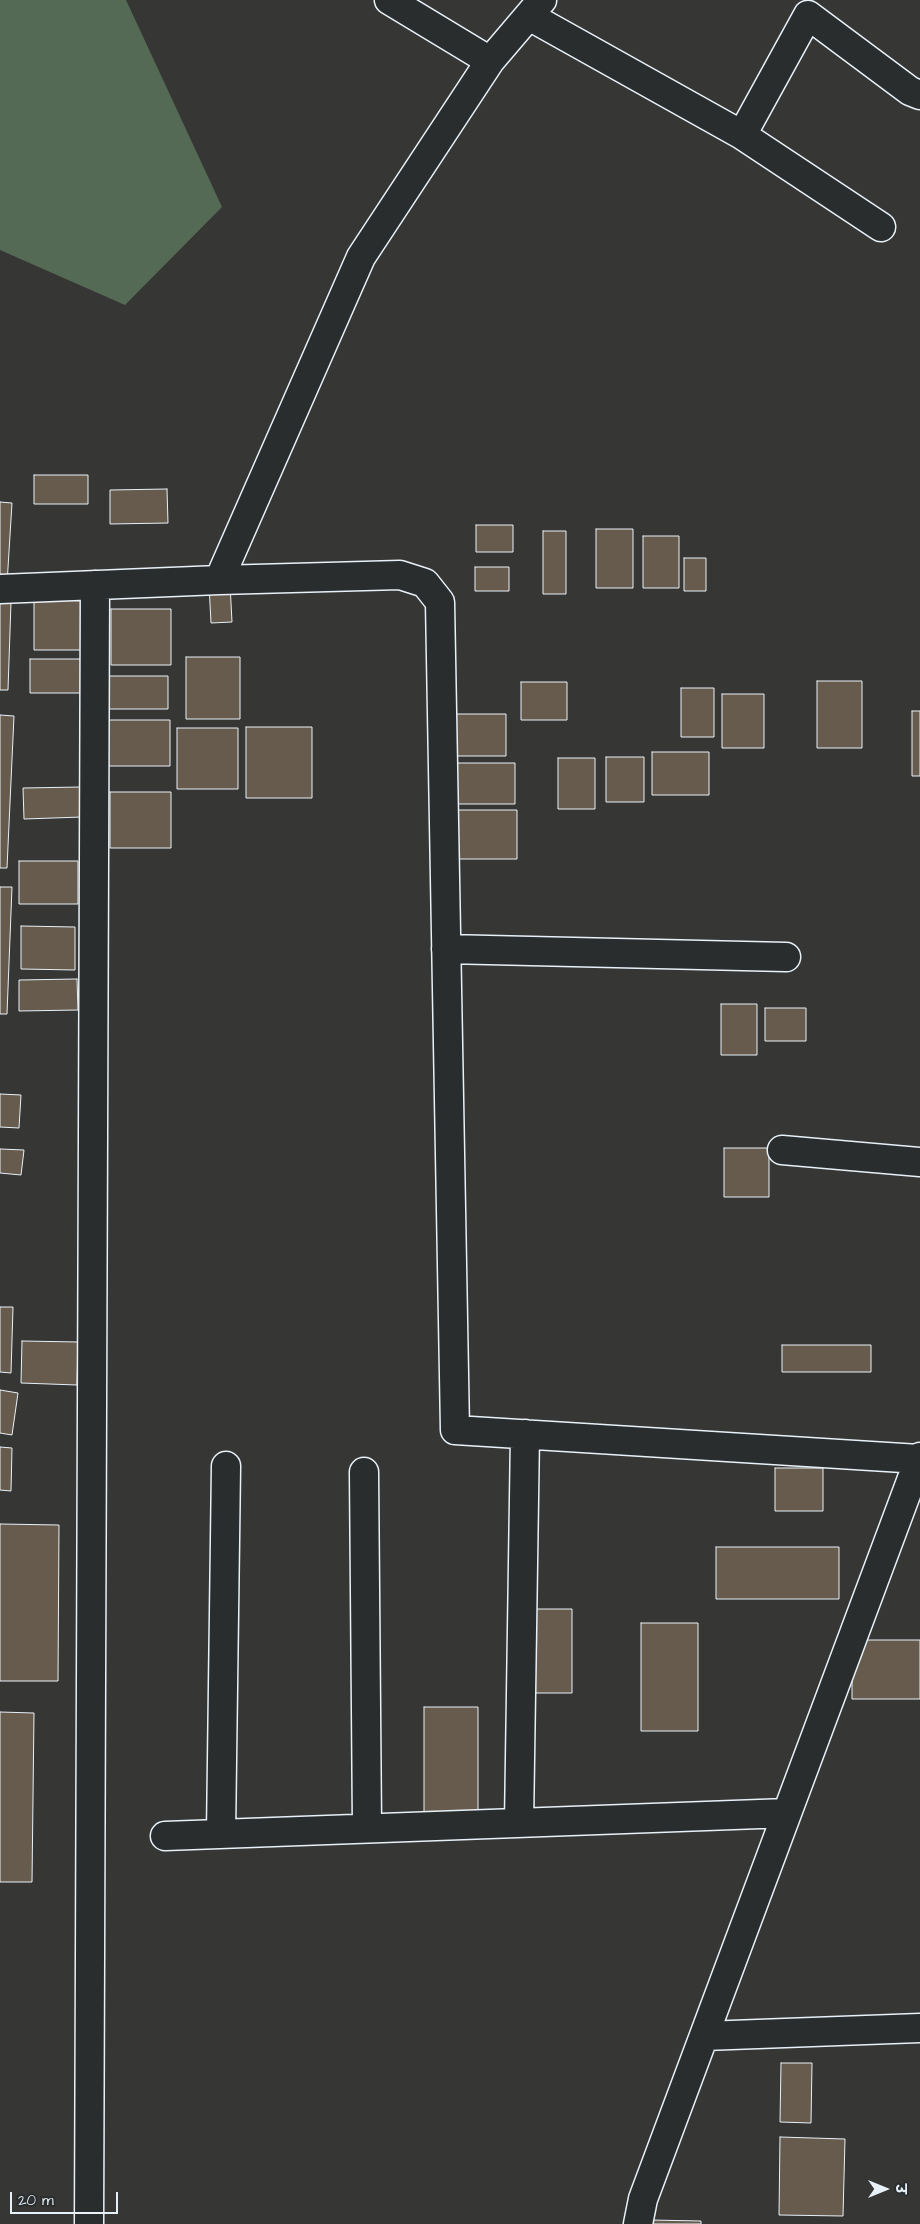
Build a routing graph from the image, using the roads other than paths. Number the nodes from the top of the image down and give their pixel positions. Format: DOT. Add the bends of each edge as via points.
graph roads {
  1 [pos="389,0"];
  2 [pos="536,8"];
  3 [pos="490,61"];
  4 [pos="920,95"];
  5 [pos="742,135"];
  6 [pos="881,227"];
  7 [pos="220,580"];
  8 [pos="95,585"];
  9 [pos="0,589"];
  10 [pos="446,949"];
  11 [pos="786,957"];
  12 [pos="782,1150"];
  13 [pos="920,1162"];
  14 [pos="524,1434"];
  15 [pos="920,1458"];
  16 [pos="226,1466"];
  17 [pos="364,1472"];
  18 [pos="788,1813"];
  19 [pos="519,1823"];
  20 [pos="367,1828"];
  21 [pos="221,1834"];
  22 [pos="165,1836"];
  23 [pos="920,2028"];
  24 [pos="704,2036"];
  25 [pos="89,2224"];
  26 [pos="638,2224"];
  1 -- 3 [label="street"];
  2 -- 3 [label="street"];
  2 -- 5 [label="street"];
  3 -- 7 [label="street" via="361,257"];
  4 -- 5 [label="street" via="910,91 808,15"];
  5 -- 6 [label="street"];
  7 -- 8 [label="street"];
  7 -- 10 [label="street" via="400,576 425,583 440,602"];
  8 -- 9 [label="street"];
  8 -- 25 [label="street"];
  10 -- 11 [label="street"];
  10 -- 14 [label="street" via="454,1430"];
  12 -- 13 [label="street"];
  14 -- 15 [label="street"];
  14 -- 19 [label="street"];
  15 -- 18 [label="street"];
  16 -- 21 [label="street"];
  17 -- 20 [label="street"];
  18 -- 19 [label="street"];
  18 -- 24 [label="street"];
  19 -- 20 [label="street"];
  20 -- 21 [label="street"];
  21 -- 22 [label="street"];
  23 -- 24 [label="street"];
  24 -- 26 [label="street" via="643,2199"];
}
